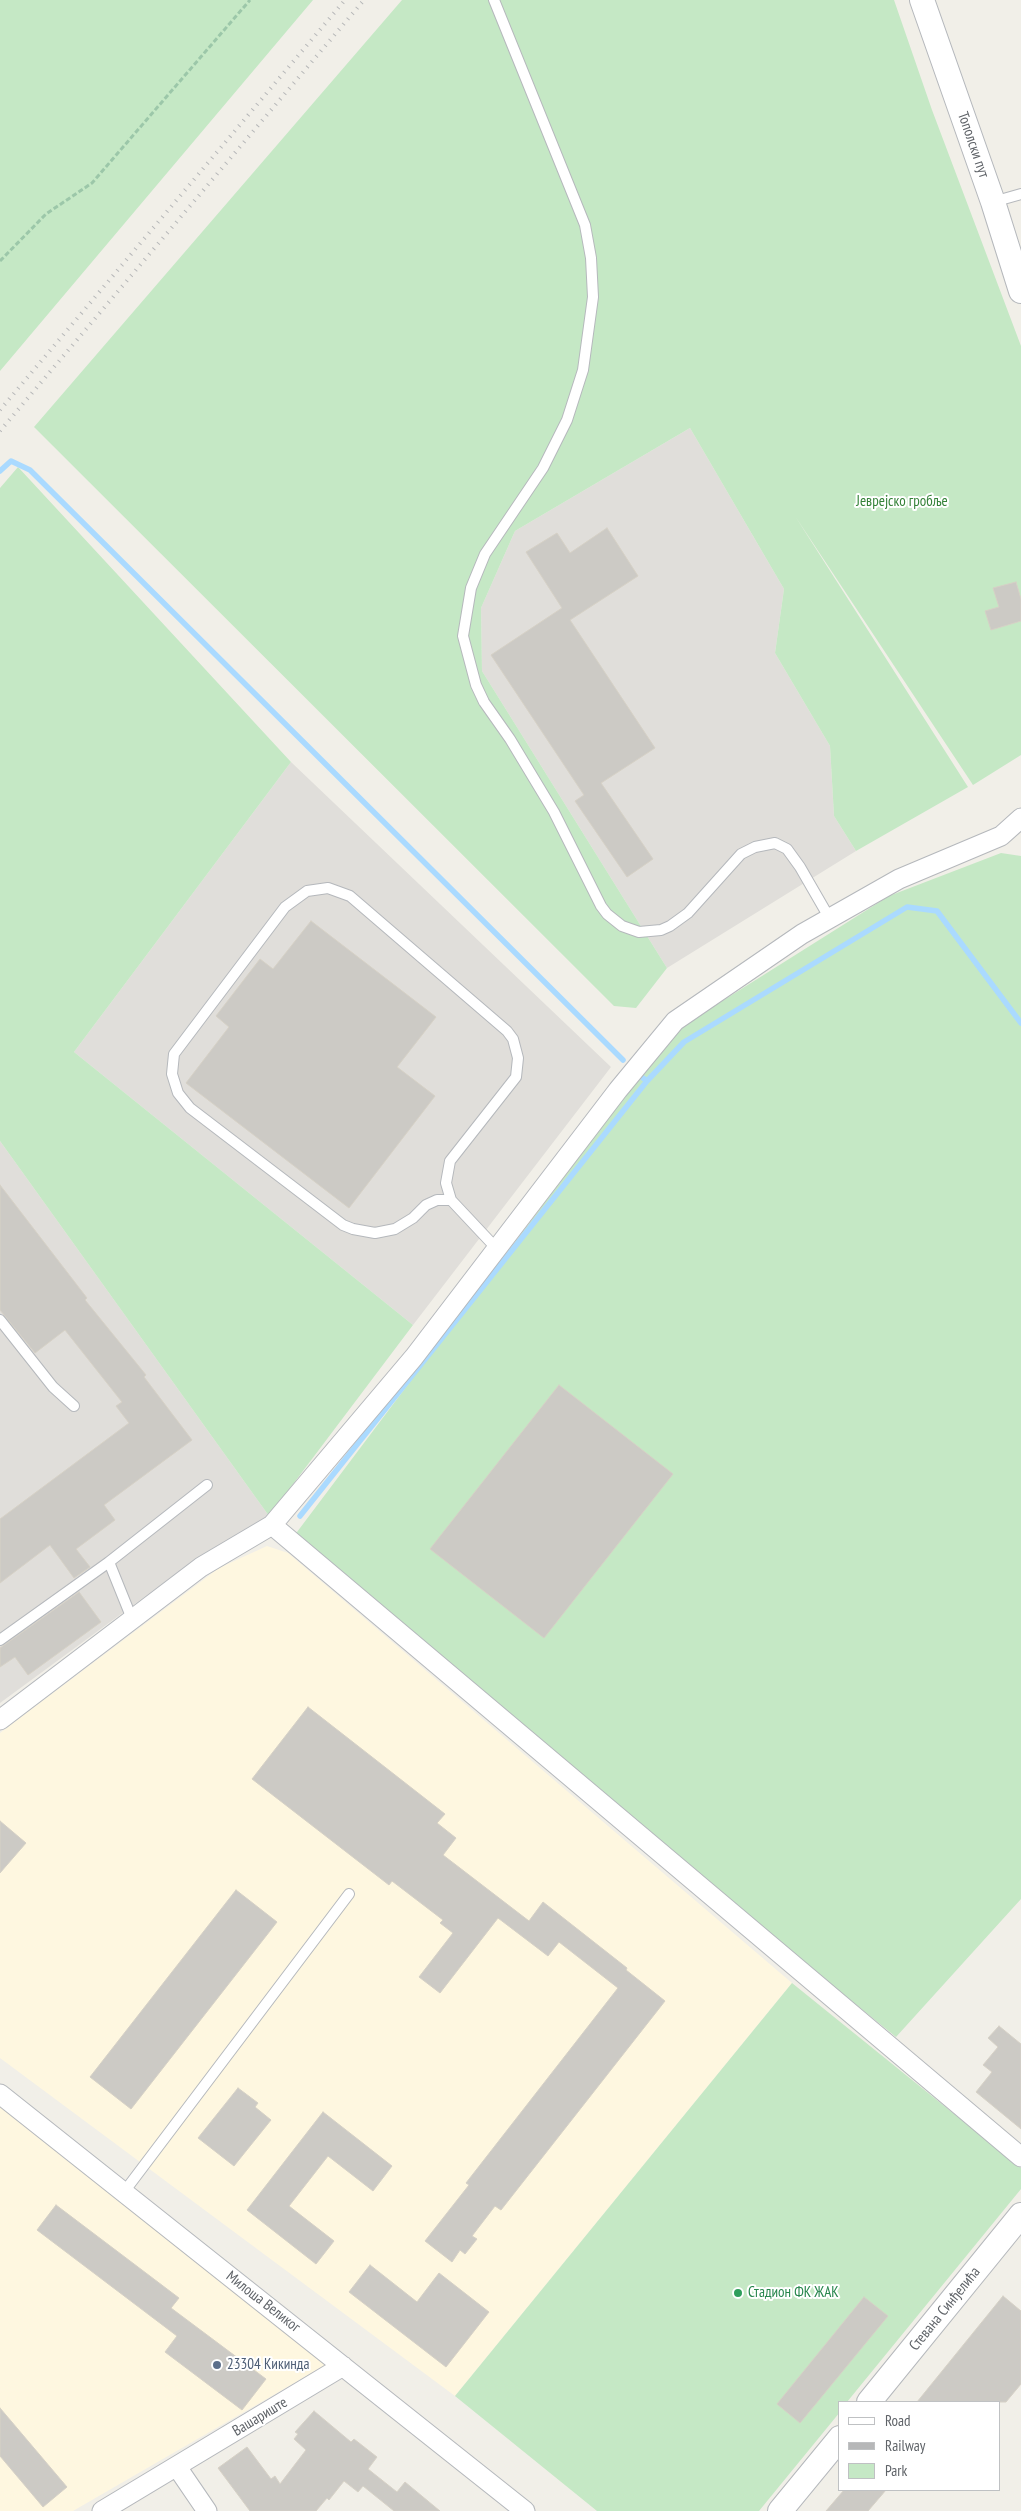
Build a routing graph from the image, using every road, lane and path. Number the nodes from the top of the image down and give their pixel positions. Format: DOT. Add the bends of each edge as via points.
graph roads {
  1 [pos="250,0"];
  2 [pos="494,0"];
  3 [pos="922,0"];
  4 [pos="1021,194"];
  5 [pos="993,202"];
  6 [pos="0,261"];
  7 [pos="1021,291"];
  8 [pos="1021,818"];
  9 [pos="830,919"];
  10 [pos="450,1200"];
  11 [pos="498,1249"];
  12 [pos="0,1320"];
  13 [pos="74,1406"];
  14 [pos="207,1485"];
  15 [pos="272,1525"];
  16 [pos="109,1562"];
  17 [pos="132,1620"];
  18 [pos="0,1640"];
  19 [pos="0,1720"];
  20 [pos="350,1894"];
  21 [pos="0,2094"];
  22 [pos="1021,2157"];
  23 [pos="124,2192"];
  24 [pos="1021,2216"];
  25 [pos="343,2366"];
  26 [pos="870,2401"];
  27 [pos="838,2440"];
  28 [pos="177,2467"];
  29 [pos="102,2511"];
  30 [pos="207,2511"];
  31 [pos="525,2511"];
  32 [pos="780,2511"];
  1 -- 6 [label="path" via="92,183 46,214"];
  2 -- 9 [label="lane" via="585,225 593,297 583,370 567,420 543,468 484,554 471,588 463,636 476,685 554,812 601,906 622,926 640,932 670,926 688,913 741,854 755,847 775,844 787,849"];
  3 -- 5 [label="street, Тополски пут"];
  4 -- 5 [label="lane"];
  5 -- 7 [label="street, Тополски пут"];
  8 -- 9 [label="street" via="1001,836 899,879"];
  9 -- 11 [label="street" via="802,934 675,1022 645,1056"];
  10 -- 10 [label="lane" via="446,1183 450,1161 516,1077 518,1058 513,1039 350,896 328,888 308,891 286,907 174,1054 172,1074 178,1093 190,1108 353,1230 375,1233 395,1229 426,1205 437,1200"];
  10 -- 11 [label="lane"];
  11 -- 15 [label="street" via="414,1357"];
  12 -- 13 [label="lane" via="52,1387"];
  14 -- 16 [label="lane"];
  15 -- 17 [label="street" via="200,1567"];
  15 -- 22 [label="street"];
  16 -- 17 [label="lane"];
  16 -- 18 [label="lane"];
  17 -- 19 [label="street"];
  20 -- 23 [label="lane"];
  21 -- 23 [label="street, Милоша Великог"];
  23 -- 25 [label="street, Милоша Великог"];
  24 -- 26 [label="street, Стевана Синђелића"];
  25 -- 28 [label="street, Вашариште"];
  25 -- 31 [label="street, Милоша Великог"];
  27 -- 32 [label="street"];
  28 -- 29 [label="street, Вашариште"];
  28 -- 30 [label="street"];
}
